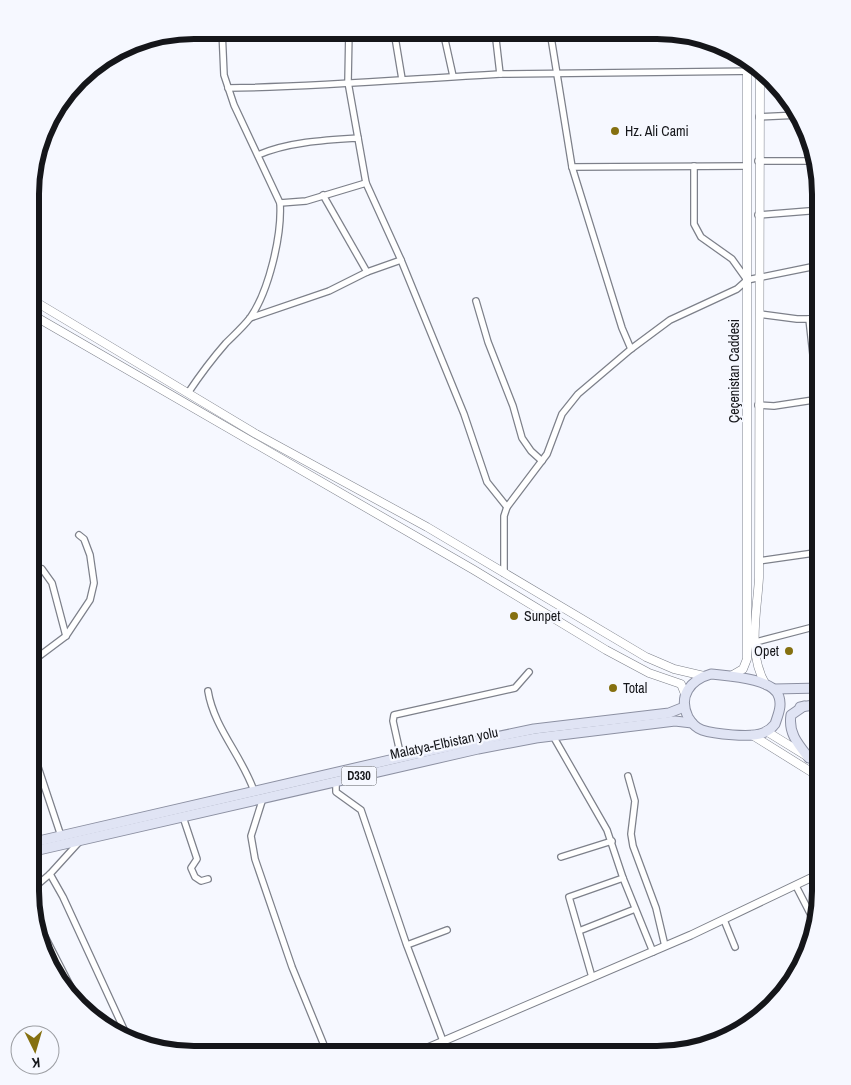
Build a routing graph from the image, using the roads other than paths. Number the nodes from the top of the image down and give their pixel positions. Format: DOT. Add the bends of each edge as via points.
graph roads {
  1 [pos="222,39"];
  2 [pos="349,39"];
  3 [pos="395,39"];
  4 [pos="445,39"];
  5 [pos="496,39"];
  6 [pos="551,39"];
  7 [pos="747,68"];
  8 [pos="747,71"];
  9 [pos="751,71"];
  10 [pos="557,73"];
  11 [pos="500,74"];
  12 [pos="453,76"];
  13 [pos="760,77"];
  14 [pos="402,79"];
  15 [pos="348,82"];
  16 [pos="228,88"];
  17 [pos="792,115"];
  18 [pos="759,117"];
  19 [pos="358,138"];
  20 [pos="258,155"];
  21 [pos="758,161"];
  22 [pos="809,161"];
  23 [pos="694,166"];
  24 [pos="746,166"];
  25 [pos="572,167"];
  26 [pos="366,184"];
  27 [pos="323,195"];
  28 [pos="280,203"];
  29 [pos="812,211"];
  30 [pos="758,216"];
  31 [pos="401,260"];
  32 [pos="812,267"];
  33 [pos="368,272"];
  34 [pos="758,277"];
  35 [pos="747,280"];
  36 [pos="476,301"];
  37 [pos="39,304"];
  38 [pos="759,314"];
  39 [pos="250,318"];
  40 [pos="39,319"];
  41 [pos="809,319"];
  42 [pos="812,341"];
  43 [pos="632,349"];
  44 [pos="188,393"];
  45 [pos="812,400"];
  46 [pos="758,405"];
  47 [pos="542,462"];
  48 [pos="506,507"];
  49 [pos="79,536"];
  50 [pos="812,553"];
  51 [pos="759,561"];
  52 [pos="42,570"];
  53 [pos="504,573"];
  54 [pos="812,627"];
  55 [pos="66,636"];
  56 [pos="756,642"];
  57 [pos="39,657"];
  58 [pos="529,672"];
  59 [pos="704,676"];
  60 [pos="730,676"];
  61 [pos="770,687"];
  62 [pos="812,688"];
  63 [pos="208,691"];
  64 [pos="686,694"];
  65 [pos="812,705"];
  66 [pos="804,706"];
  67 [pos="684,707"];
  68 [pos="777,718"];
  69 [pos="692,723"];
  70 [pos="766,731"];
  71 [pos="752,735"];
  72 [pos="553,736"];
  73 [pos="401,757"];
  74 [pos="809,758"];
  75 [pos="812,760"];
  76 [pos="39,770"];
  77 [pos="812,772"];
  78 [pos="628,776"];
  79 [pos="336,781"];
  80 [pos="254,791"];
  81 [pos="263,798"];
  82 [pos="183,817"];
  83 [pos="61,836"];
  84 [pos="80,840"];
  85 [pos="39,841"];
  86 [pos="612,841"];
  87 [pos="39,850"];
  88 [pos="561,856"];
  89 [pos="50,874"];
  90 [pos="812,877"];
  91 [pos="623,878"];
  92 [pos="208,879"];
  93 [pos="39,883"];
  94 [pos="796,886"];
  95 [pos="635,909"];
  96 [pos="810,913"];
  97 [pos="724,920"];
  98 [pos="447,930"];
  99 [pos="579,931"];
  100 [pos="48,942"];
  101 [pos="407,945"];
  102 [pos="665,946"];
  103 [pos="735,947"];
  104 [pos="653,952"];
  105 [pos="592,977"];
  106 [pos="68,982"];
  107 [pos="124,1029"];
  108 [pos="443,1041"];
  109 [pos="324,1046"];
  110 [pos="432,1046"];
  1 -- 16 [label="street" via="222,66"];
  2 -- 15 [label="street"];
  3 -- 14 [label="street"];
  4 -- 12 [label="street"];
  5 -- 11 [label="street"];
  6 -- 10 [label="street"];
  7 -- 8 [label="main road, Çeçenistan Caddesi"];
  8 -- 9 [label="street"];
  8 -- 10 [label="street"];
  8 -- 24 [label="main road, Çeçenistan Caddesi"];
  10 -- 11 [label="street"];
  10 -- 25 [label="street"];
  11 -- 12 [label="street"];
  12 -- 14 [label="street"];
  13 -- 18 [label="main road, Çeçenistan Caddesi"];
  14 -- 15 [label="street"];
  15 -- 16 [label="street" via="302,87"];
  15 -- 19 [label="street"];
  16 -- 20 [label="street"];
  17 -- 18 [label="street"];
  18 -- 21 [label="main road, Çeçenistan Caddesi"];
  19 -- 20 [label="street" via="282,147"];
  19 -- 26 [label="street"];
  20 -- 28 [label="street"];
  21 -- 22 [label="street"];
  21 -- 30 [label="main road, Çeçenistan Caddesi"];
  23 -- 24 [label="street"];
  23 -- 25 [label="street"];
  23 -- 35 [label="street" via="694,224 701,236 732,259"];
  24 -- 35 [label="main road, Çeçenistan Caddesi"];
  25 -- 43 [label="street" via="622,328"];
  26 -- 27 [label="street"];
  26 -- 31 [label="street"];
  27 -- 28 [label="street" via="306,201"];
  27 -- 33 [label="street"];
  28 -- 39 [label="street" via="275,251 265,288"];
  29 -- 30 [label="street"];
  30 -- 34 [label="main road, Çeçenistan Caddesi"];
  31 -- 33 [label="street"];
  31 -- 48 [label="street" via="464,414 487,482"];
  32 -- 34 [label="street"];
  33 -- 39 [label="street" via="329,291"];
  34 -- 35 [label="street"];
  34 -- 38 [label="main road, Çeçenistan Caddesi"];
  35 -- 43 [label="street" via="738,289 670,320"];
  35 -- 60 [label="main road, Çeçenistan Caddesi" via="747,659 743,670"];
  36 -- 47 [label="street" via="522,438"];
  37 -- 44 [label="main road"];
  38 -- 41 [label="street"];
  38 -- 46 [label="main road, Çeçenistan Caddesi"];
  39 -- 44 [label="street" via="212,360"];
  40 -- 64 [label="main road" via="606,650 649,673 681,684"];
  41 -- 42 [label="street"];
  43 -- 47 [label="street" via="578,394 562,414"];
  44 -- 53 [label="main road"];
  45 -- 46 [label="street"];
  46 -- 51 [label="main road, Çeçenistan Caddesi"];
  47 -- 48 [label="street"];
  48 -- 53 [label="street"];
  49 -- 55 [label="street" via="84,539 90,555 94,591 78,622"];
  50 -- 51 [label="street"];
  51 -- 56 [label="main road, Çeçenistan Caddesi"];
  52 -- 55 [label="street" via="52,583"];
  53 -- 59 [label="main road" via="646,657 674,669"];
  54 -- 56 [label="street"];
  55 -- 57 [label="street"];
  56 -- 61 [label="main road, Çeçenistan Caddesi" via="757,668"];
  58 -- 73 [label="street" via="515,688 394,715"];
  59 -- 60 [label="main road"];
  59 -- 64 [label="main road" via="696,680"];
  60 -- 61 [label="main road"];
  61 -- 62 [label="main road"];
  61 -- 68 [label="main road" via="779,695"];
  63 -- 80 [label="street" via="211,708 247,770"];
  64 -- 67 [label="main road"];
  65 -- 66 [label="main road"];
  66 -- 68 [label="main road"];
  66 -- 74 [label="main road" via="791,715 790,723 793,737"];
  67 -- 69 [label="main road"];
  67 -- 73 [label="main road, Malatya-Elbistan yolu / D330" via="669,713 534,729"];
  68 -- 70 [label="main road"];
  69 -- 71 [label="main road" via="702,730"];
  69 -- 72 [label="main road, Malatya-Elbistan yolu / D330" via="675,721"];
  70 -- 71 [label="main road"];
  70 -- 74 [label="main road"];
  71 -- 77 [label="main road"];
  72 -- 79 [label="main road, Malatya-Elbistan yolu / D330" via="434,758"];
  72 -- 86 [label="street"];
  73 -- 80 [label="main road, Malatya-Elbistan yolu / D330"];
  74 -- 75 [label="main road"];
  76 -- 83 [label="street"];
  78 -- 102 [label="street" via="635,801 631,834 633,846 656,908"];
  79 -- 81 [label="main road, Malatya-Elbistan yolu / D330"];
  79 -- 101 [label="street" via="336,792 361,810"];
  80 -- 83 [label="main road, Malatya-Elbistan yolu / D330"];
  81 -- 82 [label="main road, Malatya-Elbistan yolu / D330"];
  81 -- 109 [label="street" via="251,836 255,859 292,967"];
  82 -- 84 [label="main road, Malatya-Elbistan yolu / D330"];
  82 -- 92 [label="street" via="197,859 191,868 201,881"];
  83 -- 85 [label="main road, Malatya-Elbistan yolu / D330"];
  84 -- 87 [label="main road, Malatya-Elbistan yolu / D330"];
  84 -- 89 [label="street"];
  86 -- 88 [label="street"];
  86 -- 91 [label="street"];
  89 -- 93 [label="street"];
  89 -- 107 [label="street"];
  90 -- 94 [label="street"];
  91 -- 95 [label="street"];
  91 -- 99 [label="street" via="569,897"];
  94 -- 96 [label="street"];
  94 -- 97 [label="street"];
  95 -- 99 [label="street"];
  95 -- 104 [label="street"];
  97 -- 102 [label="street"];
  97 -- 103 [label="street"];
  98 -- 101 [label="street"];
  99 -- 105 [label="street"];
  100 -- 106 [label="street"];
  101 -- 108 [label="street"];
  102 -- 104 [label="street"];
  104 -- 105 [label="street"];
  105 -- 108 [label="street"];
  108 -- 110 [label="street"];
}
